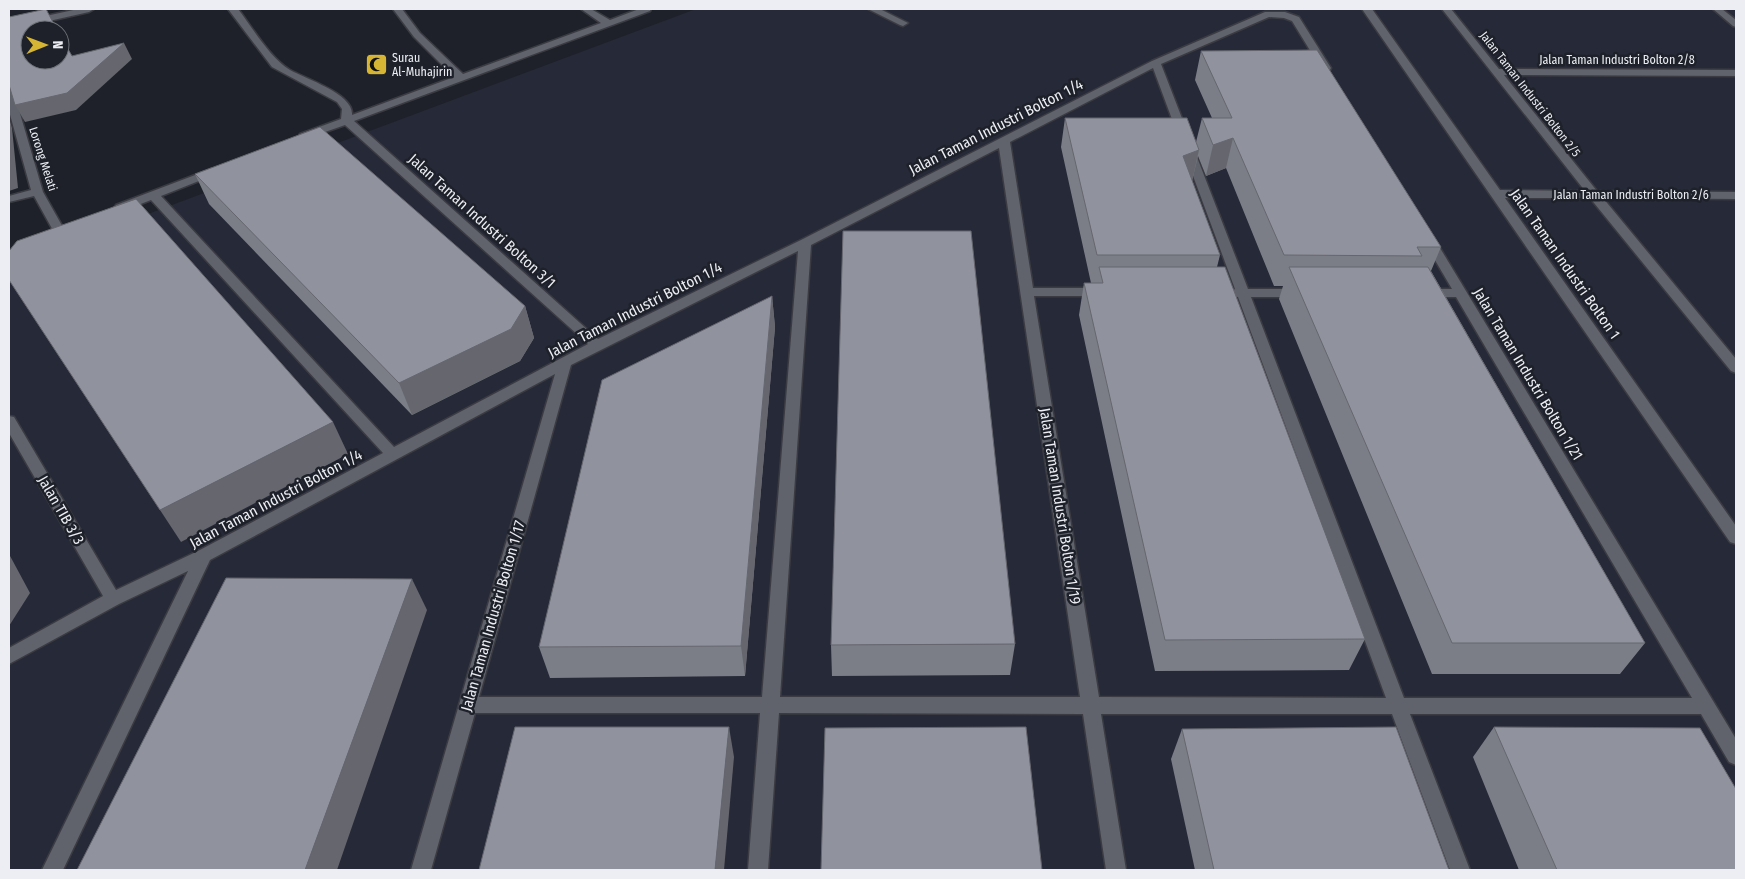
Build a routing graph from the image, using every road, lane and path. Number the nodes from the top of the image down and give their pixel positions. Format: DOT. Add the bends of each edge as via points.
graph roads {
  1 [pos="89,9"];
  2 [pos="233,9"];
  3 [pos="396,9"];
  4 [pos="585,9"];
  5 [pos="647,9"];
  6 [pos="873,9"];
  7 [pos="1367,9"];
  8 [pos="1446,9"];
  9 [pos="1717,9"];
  10 [pos="609,23"];
  11 [pos="903,23"];
  12 [pos="1736,24"];
  13 [pos="9,27"];
  14 [pos="1156,63"];
  15 [pos="1498,72"];
  16 [pos="1736,73"];
  17 [pos="461,78"];
  18 [pos="1336,83"];
  19 [pos="9,93"];
  20 [pos="346,120"];
  21 [pos="290,142"];
  22 [pos="1004,142"];
  23 [pos="226,167"];
  24 [pos="37,192"];
  25 [pos="1496,194"];
  26 [pos="152,195"];
  27 [pos="1594,195"];
  28 [pos="1736,195"];
  29 [pos="9,199"];
  30 [pos="110,211"];
  31 [pos="1421,226"];
  32 [pos="59,231"];
  33 [pos="805,243"];
  34 [pos="1026,292"];
  35 [pos="1115,292"];
  36 [pos="1223,293"];
  37 [pos="1243,293"];
  38 [pos="1312,293"];
  39 [pos="1412,293"];
  40 [pos="1461,293"];
  41 [pos="597,345"];
  42 [pos="565,362"];
  43 [pos="1736,368"];
  44 [pos="9,421"];
  45 [pos="394,455"];
  46 [pos="1736,538"];
  47 [pos="204,556"];
  48 [pos="113,599"];
  49 [pos="9,657"];
  50 [pos="468,705"];
  51 [pos="770,705"];
  52 [pos="1091,706"];
  53 [pos="1398,706"];
  54 [pos="1706,706"];
  55 [pos="1736,756"];
  56 [pos="52,870"];
  57 [pos="421,870"];
  58 [pos="758,870"];
  59 [pos="1116,870"];
  60 [pos="1460,870"];
  1 -- 13 [label="street"];
  2 -- 20 [label="street" via="276,64 341,100 347,109"];
  3 -- 17 [label="street" via="417,35"];
  4 -- 10 [label="street"];
  5 -- 10 [label="street"];
  6 -- 11 [label="street"];
  7 -- 25 [label="street, Jalan Taman Industri Bolton 1"];
  8 -- 15 [label="street, Jalan Taman Industri Bolton 2/5"];
  9 -- 12 [label="street"];
  10 -- 17 [label="street"];
  14 -- 18 [label="street, Jalan Taman Industri Bolton 1/4" via="1268,14 1285,15 1300,24"];
  14 -- 22 [label="street, Jalan Taman Industri Bolton 1/4"];
  14 -- 37 [label="street"];
  15 -- 16 [label="street, Jalan Taman Industri Bolton 2/8"];
  15 -- 27 [label="street, Jalan Taman Industri Bolton 2/5"];
  17 -- 20 [label="street"];
  19 -- 24 [label="street, Lorong Melati"];
  20 -- 21 [label="street"];
  20 -- 41 [label="street, Jalan Taman Industri Bolton 3/1"];
  22 -- 33 [label="street, Jalan Taman Industri Bolton 1/4"];
  22 -- 34 [label="street, Jalan Taman Industri Bolton 1/19"];
  23 -- 26 [label="street"];
  24 -- 29 [label="street"];
  24 -- 32 [label="street, Lorong Melati"];
  25 -- 27 [label="street, Jalan Taman Industri Bolton 2/6"];
  25 -- 46 [label="street, Jalan Taman Industri Bolton 1"];
  26 -- 30 [label="street"];
  26 -- 45 [label="street"];
  27 -- 28 [label="street, Jalan Taman Industri Bolton 2/6"];
  27 -- 43 [label="street, Jalan Taman Industri Bolton 2/5"];
  31 -- 40 [label="street, Jalan Taman Industri Bolton 1/21"];
  33 -- 41 [label="street, Jalan Taman Industri Bolton 1/4"];
  33 -- 51 [label="street"];
  34 -- 35 [label="street"];
  34 -- 52 [label="street, Jalan Taman Industri Bolton 1/19"];
  36 -- 37 [label="street"];
  37 -- 38 [label="street"];
  37 -- 53 [label="street"];
  39 -- 40 [label="street"];
  40 -- 54 [label="street, Jalan Taman Industri Bolton 1/21"];
  41 -- 42 [label="street, Jalan Taman Industri Bolton 1/4"];
  42 -- 45 [label="street, Jalan Taman Industri Bolton 1/4"];
  42 -- 50 [label="street, Jalan Taman Industri Bolton 1/17"];
  44 -- 48 [label="street, Jalan TIB 3/3"];
  45 -- 47 [label="street, Jalan Taman Industri Bolton 1/4"];
  47 -- 48 [label="street, Jalan Taman Industri Bolton 1/4"];
  47 -- 56 [label="street"];
  48 -- 49 [label="street, Jalan Taman Industri Bolton 1/4"];
  50 -- 51 [label="street"];
  50 -- 57 [label="street, Jalan Taman Industri Bolton 1/17"];
  51 -- 52 [label="street"];
  51 -- 58 [label="street"];
  52 -- 53 [label="street"];
  52 -- 59 [label="street, Jalan Taman Industri Bolton 1/19"];
  53 -- 54 [label="street"];
  53 -- 60 [label="street"];
  54 -- 55 [label="street, Jalan Taman Industri Bolton 1/21"];
}
